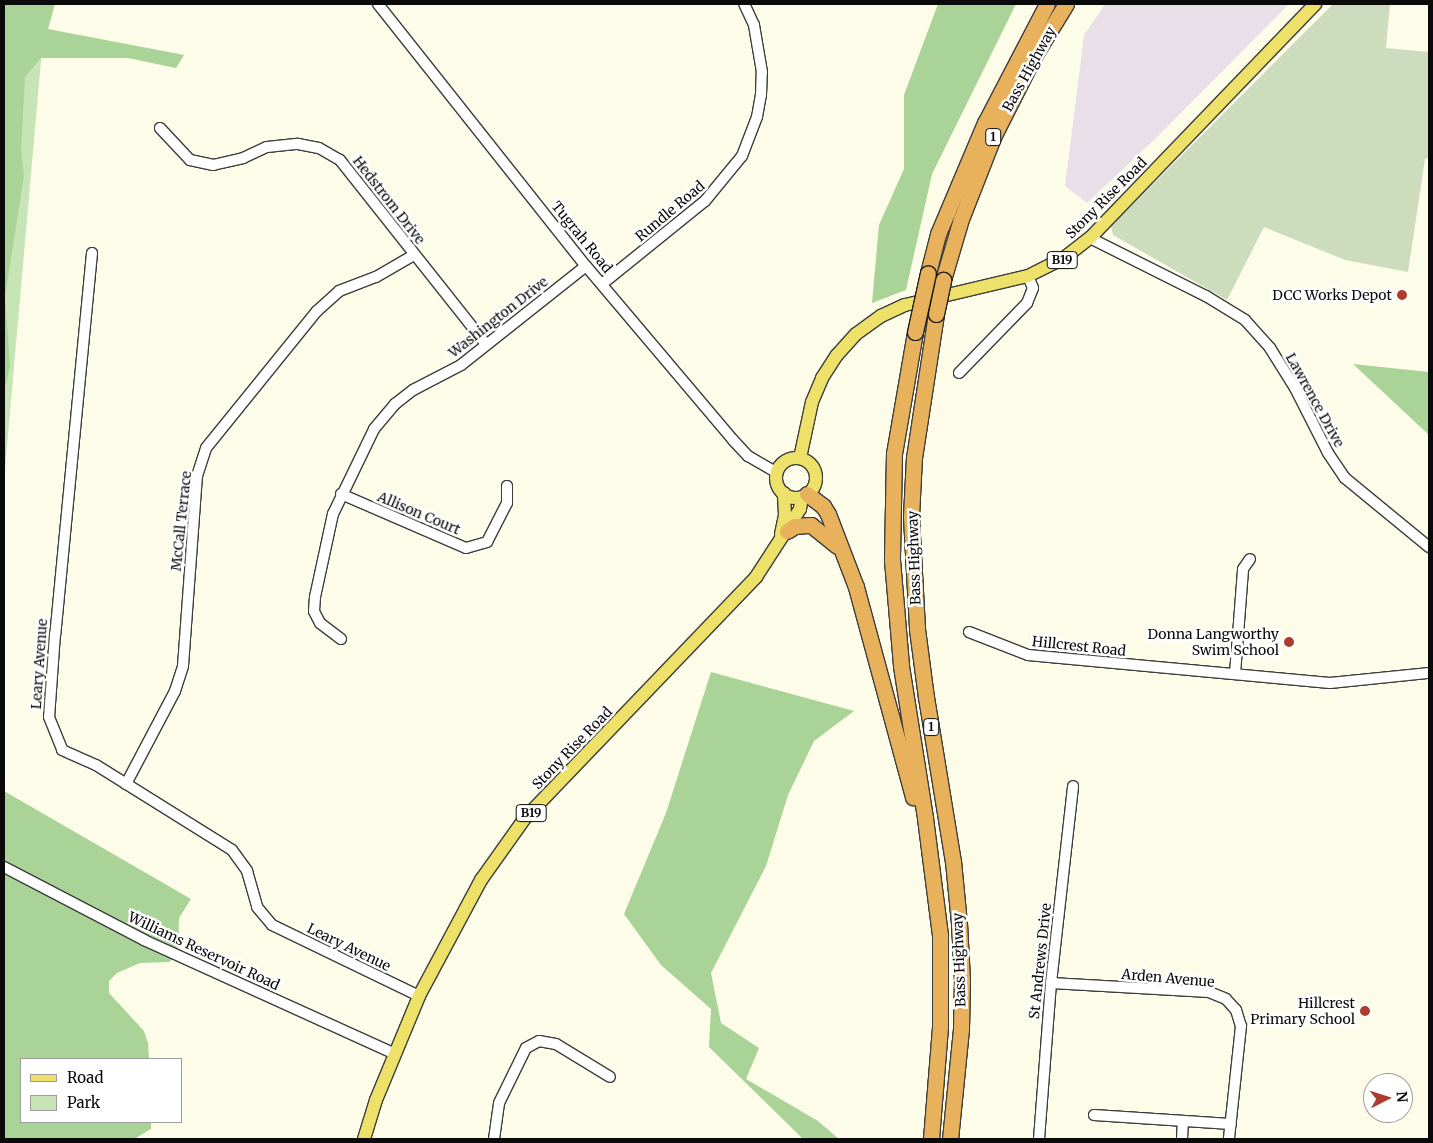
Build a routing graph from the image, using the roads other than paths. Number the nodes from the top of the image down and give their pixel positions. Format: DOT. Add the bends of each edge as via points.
graph roads {
  1 [pos="378,4"];
  2 [pos="744,4"];
  3 [pos="1047,4"];
  4 [pos="1066,4"];
  5 [pos="1075,4"];
  6 [pos="1315,4"];
  7 [pos="1048,32"];
  8 [pos="160,128"];
  9 [pos="1090,238"];
  10 [pos="92,253"];
  11 [pos="414,255"];
  12 [pos="586,266"];
  13 [pos="1028,276"];
  14 [pos="602,284"];
  15 [pos="486,344"];
  16 [pos="958,373"];
  17 [pos="800,458"];
  18 [pos="777,473"];
  19 [pos="507,486"];
  20 [pos="784,493"];
  21 [pos="341,494"];
  22 [pos="805,495"];
  23 [pos="783,536"];
  24 [pos="1429,547"];
  25 [pos="840,549"];
  26 [pos="1250,559"];
  27 [pos="968,632"];
  28 [pos="341,639"];
  29 [pos="1429,673"];
  30 [pos="1235,674"];
  31 [pos="126,784"];
  32 [pos="1073,786"];
  33 [pos="4,867"];
  34 [pos="937,901"];
  35 [pos="1051,983"];
  36 [pos="419,996"];
  37 [pos="395,1054"];
  38 [pos="610,1077"];
  39 [pos="1094,1115"];
  40 [pos="1184,1121"];
  41 [pos="1231,1124"];
  42 [pos="364,1139"];
  43 [pos="494,1139"];
  44 [pos="931,1139"];
  45 [pos="950,1139"];
  46 [pos="1039,1139"];
  47 [pos="1182,1139"];
  48 [pos="1229,1139"];
  1 -- 12 [label="street, Tugrah Road"];
  2 -- 14 [label="street, Rundle Road" via="754,25 762,72 757,117 742,156 705,201"];
  3 -- 34 [label="highway, Bass Highway / 1, bridge" via="977,140 938,234 915,332 894,453 892,560 901,666"];
  4 -- 7 [label="highway, Bass Highway / 1"];
  5 -- 7 [label="highway"];
  6 -- 9 [label="main road, Stony Rise Road / B19"];
  7 -- 45 [label="highway, Bass Highway / 1, bridge" via="990,144 961,218 936,314 914,457 911,517 917,629 953,861 959,923 961,1029"];
  8 -- 11 [label="street, Hedstrom Drive" via="190,160 213,165 243,158 267,147 298,144 318,148 340,160 353,174"];
  9 -- 13 [label="main road, Stony Rise Road / B19" via="1064,258"];
  9 -- 24 [label="street, Lawrence Drive" via="1206,296 1245,320 1270,348 1345,478"];
  10 -- 31 [label="street, Leary Avenue" via="49,717 62,750 96,765"];
  11 -- 15 [label="street, Hedstrom Drive"];
  11 -- 31 [label="street, McCall Terrace" via="376,277 339,291 317,311 206,448 197,476 183,666 175,691"];
  12 -- 14 [label="street, Tugrah Road"];
  12 -- 15 [label="street, Washington Drive"];
  13 -- 16 [label="street" via="1033,288 1027,303"];
  13 -- 17 [label="main road, Stony Rise Road / B19" via="905,305 881,316 856,334 822,378 812,402"];
  14 -- 18 [label="street, Tugrah Road" via="744,451"];
  15 -- 21 [label="street, Washington Drive" via="461,365 412,390 395,404 374,429"];
  17 -- 18 [label="main road" via="784,462"];
  17 -- 22 [label="main road, B19" via="812,466 816,475 814,486"];
  18 -- 20 [label="main road, B19" via="778,484"];
  19 -- 21 [label="street, Allison Court" via="507,503 487,542 466,548"];
  20 -- 22 [label="main road" via="792,497"];
  20 -- 23 [label="main road, Stony Rise Road / B19"];
  21 -- 28 [label="street, Washington Drive" via="332,514 314,612 320,622"];
  22 -- 23 [label="main road, Stony Rise Road / B19"];
  22 -- 25 [label="highway" via="825,508"];
  23 -- 25 [label="highway" via="795,526 811,525"];
  23 -- 36 [label="main road, Stony Rise Road / B19" via="756,577 525,818 481,880"];
  25 -- 34 [label="highway" via="856,588 921,827"];
  26 -- 30 [label="street" via="1243,569"];
  27 -- 30 [label="street, Hillcrest Road" via="1028,655"];
  29 -- 30 [label="street, Hillcrest Road" via="1330,683"];
  31 -- 36 [label="street, Leary Avenue" via="232,850 246,871 257,907 272,925"];
  32 -- 35 [label="street, St Andrews Drive"];
  33 -- 37 [label="street, Williams Reservoir Road" via="144,940"];
  34 -- 44 [label="highway, Bass Highway / 1" via="940,1027"];
  35 -- 41 [label="street, Arden Avenue" via="1209,992 1226,999 1236,1010 1241,1026"];
  35 -- 46 [label="street, St Andrews Drive"];
  36 -- 37 [label="main road, Stony Rise Road / B19"];
  37 -- 42 [label="main road, Stony Rise Road / B19"];
  38 -- 43 [label="street" via="556,1044 539,1041 526,1048 499,1103"];
  39 -- 40 [label="street"];
  40 -- 41 [label="street"];
  40 -- 47 [label="street"];
  41 -- 48 [label="street, Arden Avenue"];
}
